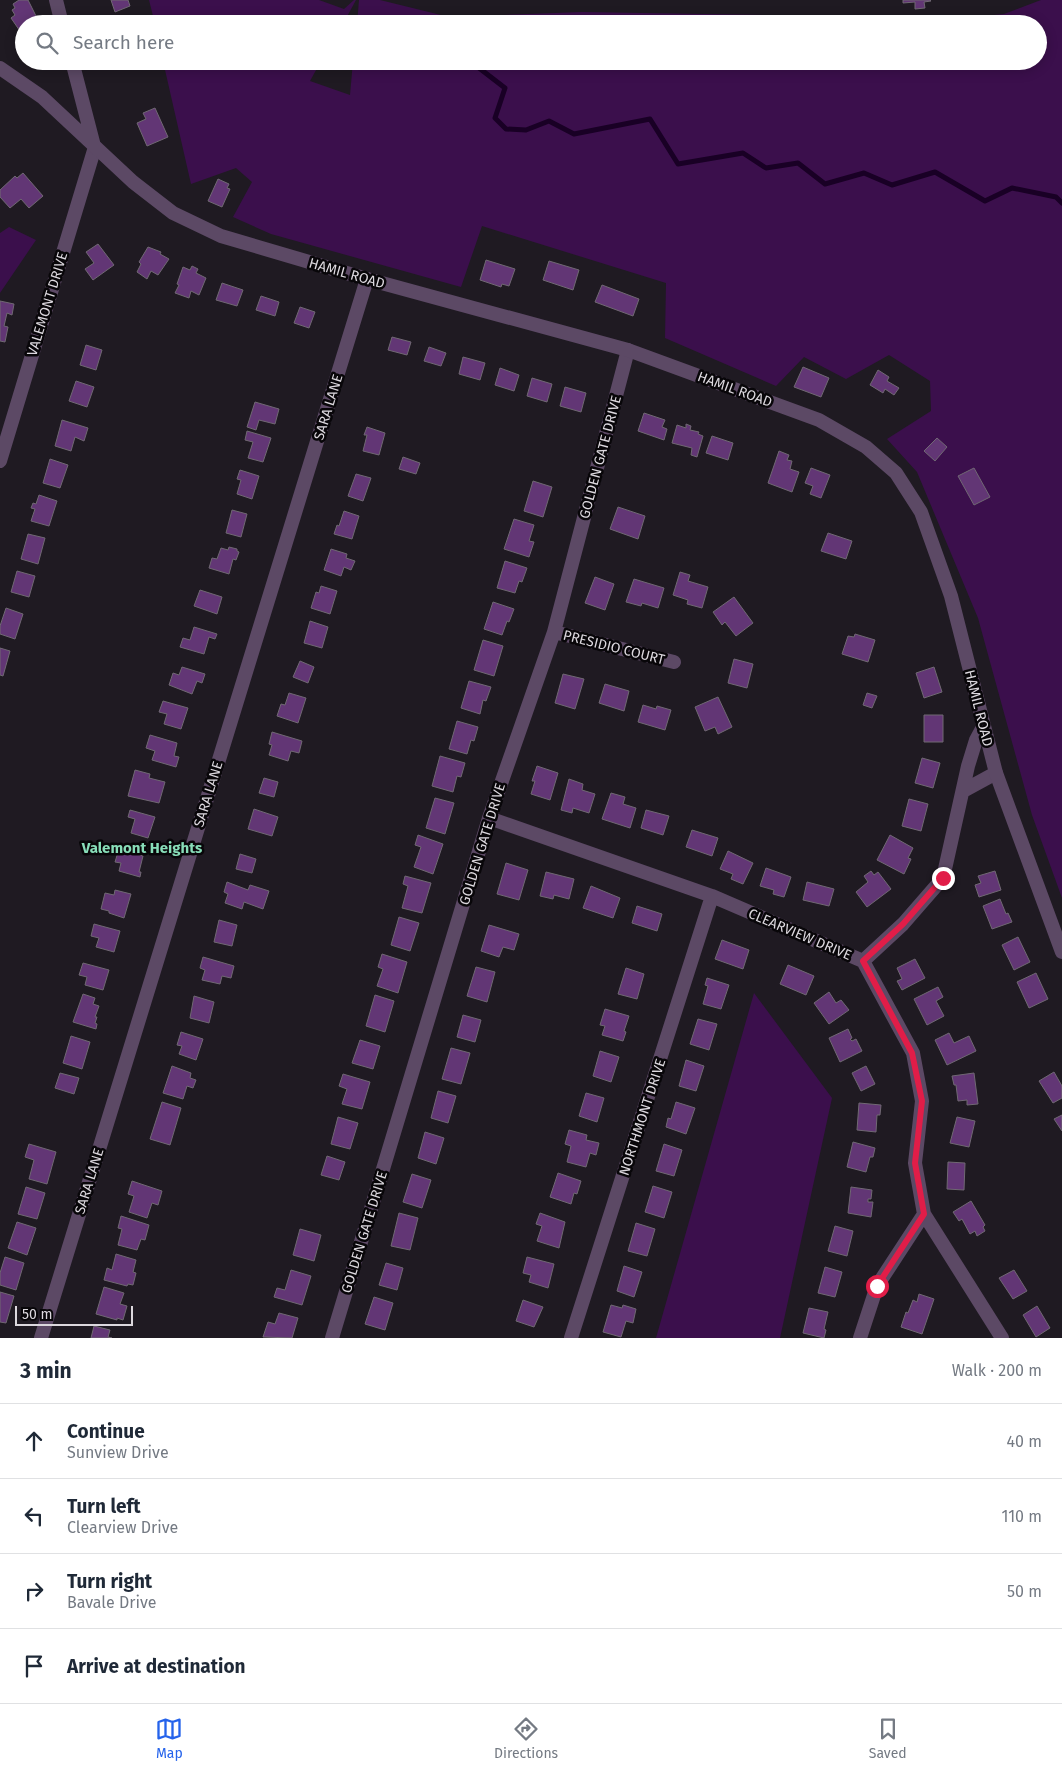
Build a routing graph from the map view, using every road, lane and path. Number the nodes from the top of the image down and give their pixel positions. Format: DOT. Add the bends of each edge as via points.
graph roads {
  1 [pos="56,0"];
  2 [pos="60,15"];
  3 [pos="0,68"];
  4 [pos="74,70"];
  5 [pos="94,147"];
  6 [pos="367,279"];
  7 [pos="628,350"];
  8 [pos="0,461"];
  9 [pos="554,632"];
  10 [pos="674,662"];
  11 [pos="983,727"];
  12 [pos="996,773"];
  13 [pos="963,790"];
  14 [pos="489,818"];
  15 [pos="712,896"];
  16 [pos="1062,952"];
  17 [pos="863,961"];
  18 [pos="924,1214"];
  19 [pos="41,1338"];
  20 [pos="332,1338"];
  21 [pos="572,1338"];
  22 [pos="860,1338"];
  23 [pos="1002,1338"];
  1 -- 2 [label="street"];
  3 -- 5 [label="street, HAMIL ROAD" via="42,97"];
  4 -- 5 [label="street"];
  5 -- 6 [label="street, HAMIL ROAD" via="173,213 221,236"];
  5 -- 8 [label="street, VALEMONT DRIVE"];
  6 -- 7 [label="street, HAMIL ROAD"];
  6 -- 19 [label="street, SARA LANE"];
  7 -- 9 [label="street, GOLDEN GATE DRIVE"];
  7 -- 11 [label="street, HAMIL ROAD" via="819,420 866,447 896,472 921,512 952,596"];
  9 -- 10 [label="street, PRESIDIO COURT"];
  9 -- 14 [label="street, GOLDEN GATE DRIVE"];
  11 -- 12 [label="street, HAMIL ROAD"];
  11 -- 13 [label="street" via="976,740"];
  12 -- 13 [label="street"];
  12 -- 16 [label="street, HAMIL ROAD"];
  13 -- 17 [label="street" via="943,878 903,924"];
  14 -- 15 [label="street, CLEARVIEW DRIVE"];
  14 -- 20 [label="street, GOLDEN GATE DRIVE"];
  15 -- 17 [label="street, CLEARVIEW DRIVE"];
  15 -- 21 [label="street, NORTHMONT DRIVE"];
  17 -- 18 [label="street, CLEARVIEW DRIVE" via="912,1053 922,1101 915,1163"];
  18 -- 22 [label="street" via="877,1286"];
  18 -- 23 [label="street, CLEARVIEW DRIVE"];
}
